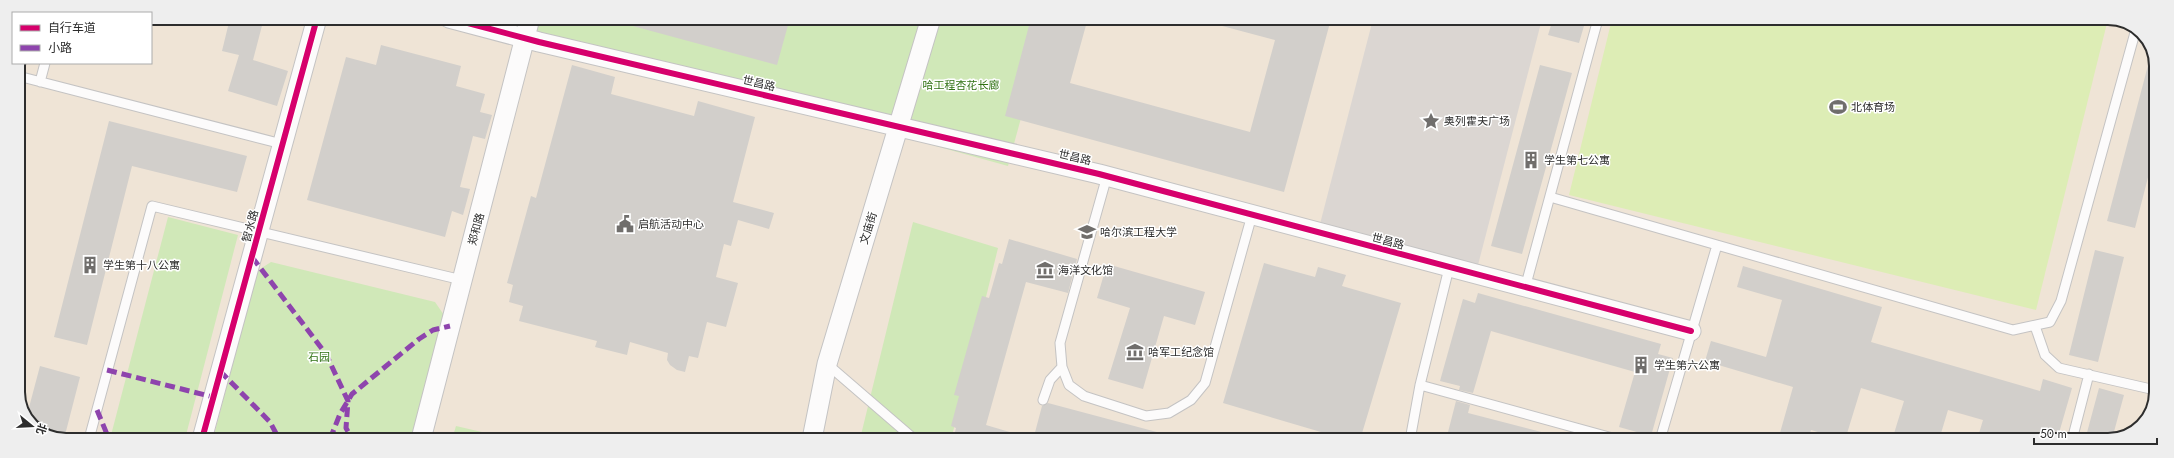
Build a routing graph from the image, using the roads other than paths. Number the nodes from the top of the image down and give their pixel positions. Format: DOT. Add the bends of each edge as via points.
graph roads {
  1 [pos="315,25"];
  2 [pos="476,25"];
  3 [pos="528,25"];
  4 [pos="929,25"];
  5 [pos="1596,25"];
  6 [pos="2134,35"];
  7 [pos="525,38"];
  8 [pos="45,64"];
  9 [pos="25,80"];
  10 [pos="40,82"];
  11 [pos="898,126"];
  12 [pos="282,144"];
  13 [pos="1107,176"];
  14 [pos="1550,197"];
  15 [pos="1252,215"];
  16 [pos="258,232"];
  17 [pos="1717,245"];
  18 [pos="1450,268"];
  19 [pos="462,280"];
  20 [pos="1525,288"];
  21 [pos="2035,326"];
  22 [pos="1692,331"];
  23 [pos="827,364"];
  24 [pos="1062,366"];
  25 [pos="2089,374"];
  26 [pos="1420,385"];
  27 [pos="2149,389"];
  28 [pos="1042,400"];
  29 [pos="91,433"];
  30 [pos="204,433"];
  31 [pos="423,433"];
  32 [pos="813,433"];
  33 [pos="906,433"];
  34 [pos="1411,433"];
  35 [pos="1582,433"];
  36 [pos="1662,433"];
  37 [pos="2074,433"];
  1 -- 12 [label="street, 智水路"];
  2 -- 7 [label="street, 世昌路"];
  3 -- 7 [label="street, 郑和路"];
  4 -- 11 [label="street, 文庙街"];
  5 -- 14 [label="lane"];
  6 -- 21 [label="lane" via="2061,301 2050,322"];
  7 -- 11 [label="street, 世昌路"];
  7 -- 19 [label="street, 郑和路"];
  8 -- 10 [label="lane"];
  9 -- 10 [label="lane"];
  10 -- 12 [label="lane"];
  11 -- 13 [label="street, 世昌路"];
  11 -- 23 [label="street, 文庙街"];
  12 -- 16 [label="street, 智水路"];
  13 -- 15 [label="street, 世昌路"];
  13 -- 24 [label="lane" via="1060,343"];
  14 -- 17 [label="lane"];
  14 -- 20 [label="lane"];
  15 -- 18 [label="street, 世昌路"];
  15 -- 24 [label="lane" via="1205,383 1191,400 1169,413 1146,416 1084,396 1069,385"];
  16 -- 19 [label="lane"];
  16 -- 29 [label="lane" via="152,206"];
  16 -- 30 [label="street, 智水路"];
  17 -- 21 [label="lane" via="2013,330"];
  17 -- 22 [label="lane"];
  18 -- 20 [label="street, 世昌路"];
  18 -- 26 [label="lane"];
  19 -- 31 [label="street, 郑和路"];
  20 -- 22 [label="street, 世昌路"];
  21 -- 25 [label="lane" via="2045,355 2059,368"];
  22 -- 36 [label="lane"];
  23 -- 32 [label="street, 文庙街"];
  23 -- 33 [label="lane"];
  24 -- 28 [label="lane" via="1050,380"];
  25 -- 27 [label="lane"];
  25 -- 37 [label="lane"];
  26 -- 34 [label="lane"];
  26 -- 35 [label="lane"];
}
